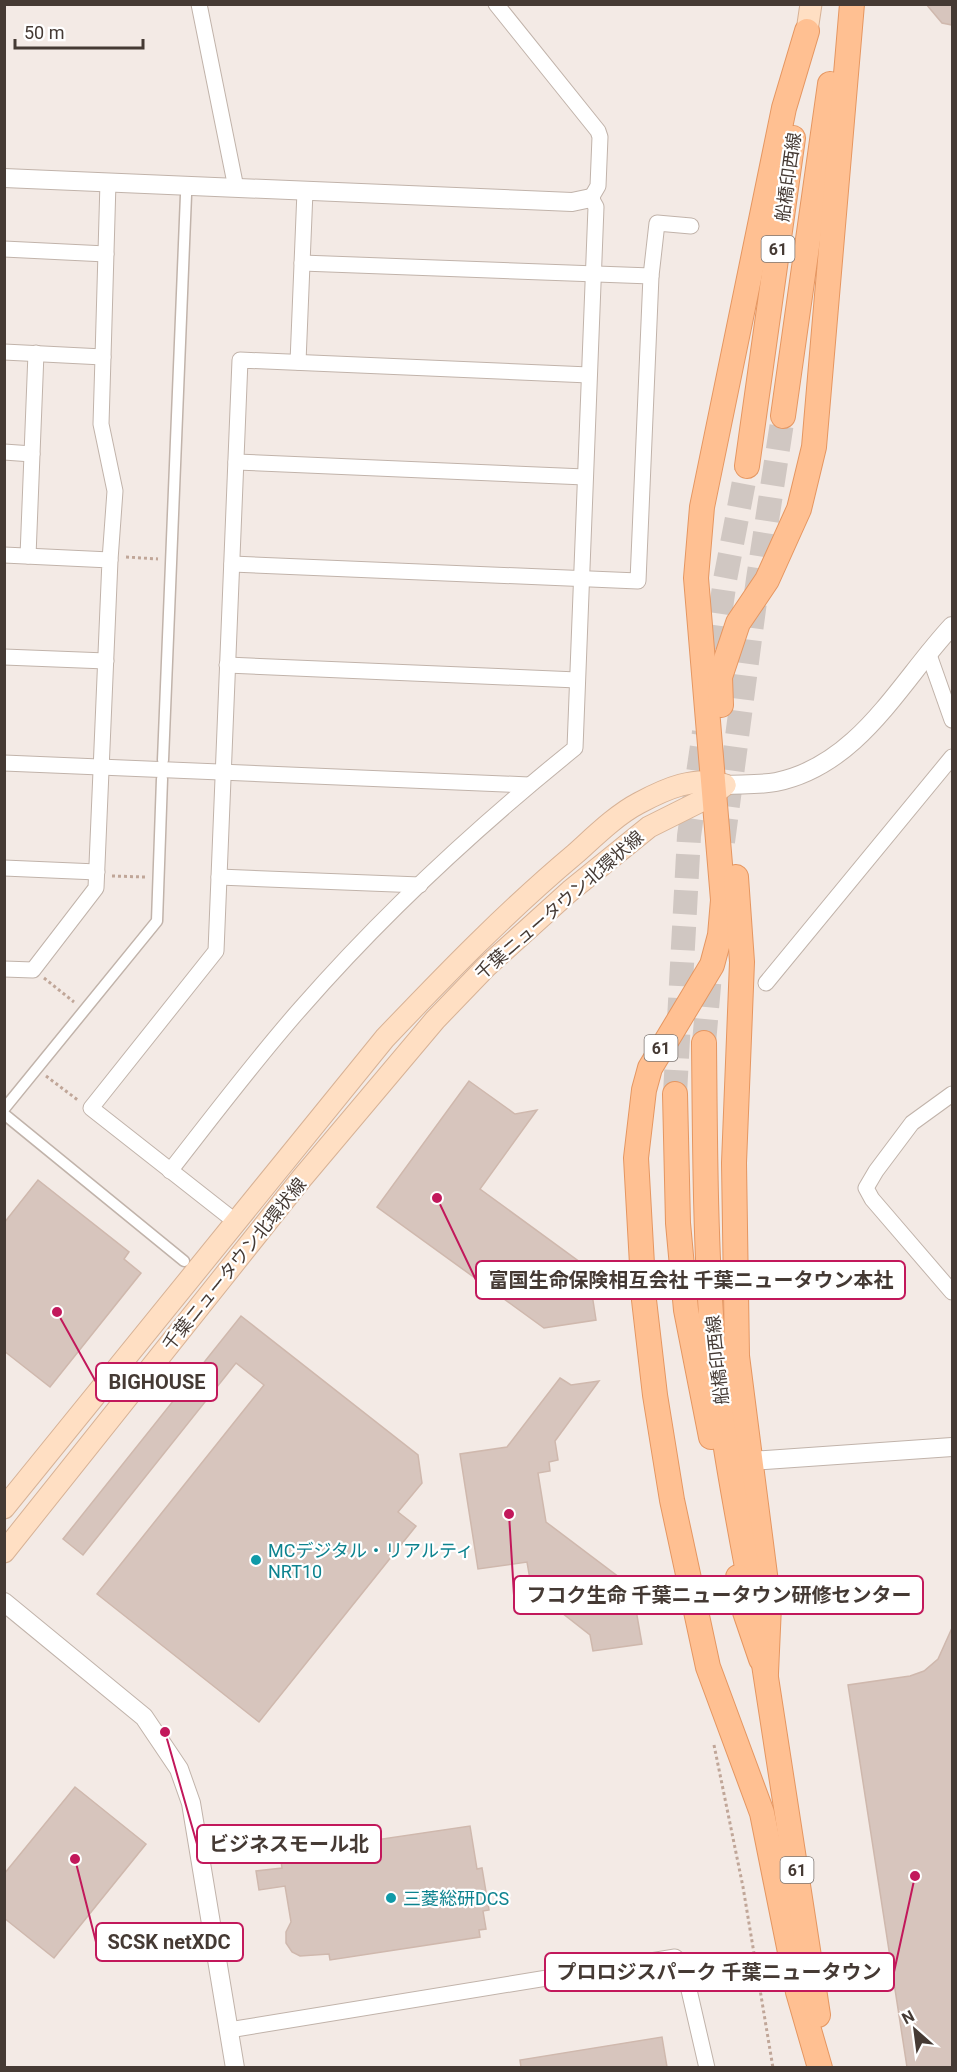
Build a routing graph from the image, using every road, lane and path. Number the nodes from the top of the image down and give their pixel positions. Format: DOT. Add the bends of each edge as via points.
graph roads {
  1 [pos="200,4"];
  2 [pos="496,4"];
  3 [pos="811,4"];
  4 [pos="841,4"];
  5 [pos="852,4"];
  6 [pos="807,31"];
  7 [pos="4,178"];
  8 [pos="108,182"];
  9 [pos="236,188"];
  10 [pos="305,191"];
  11 [pos="186,195"];
  12 [pos="591,198"];
  13 [pos="691,226"];
  14 [pos="4,249"];
  15 [pos="106,254"];
  16 [pos="302,262"];
  17 [pos="593,274"];
  18 [pos="651,276"];
  19 [pos="4,352"];
  20 [pos="36,353"];
  21 [pos="103,357"];
  22 [pos="298,362"];
  23 [pos="589,375"];
  24 [pos="783,416"];
  25 [pos="4,452"];
  26 [pos="32,454"];
  27 [pos="236,462"];
  28 [pos="747,466"];
  29 [pos="585,477"];
  30 [pos="4,555"];
  31 [pos="28,556"];
  32 [pos="171,559"];
  33 [pos="110,560"];
  34 [pos="232,564"];
  35 [pos="581,579"];
  36 [pos="952,626"];
  37 [pos="928,652"];
  38 [pos="4,657"];
  39 [pos="106,661"];
  40 [pos="227,666"];
  41 [pos="577,680"];
  42 [pos="952,720"];
  43 [pos="952,758"];
  44 [pos="163,760"];
  45 [pos="4,763"];
  46 [pos="101,767"];
  47 [pos="223,772"];
  48 [pos="162,779"];
  49 [pos="529,785"];
  50 [pos="717,787"];
  51 [pos="4,868"];
  52 [pos="97,873"];
  53 [pos="158,877"];
  54 [pos="219,877"];
  55 [pos="420,885"];
  56 [pos="4,969"];
  57 [pos="33,970"];
  58 [pos="766,983"];
  59 [pos="84,1011"];
  60 [pos="704,1043"];
  61 [pos="37,1069"];
  62 [pos="675,1094"];
  63 [pos="952,1094"];
  64 [pos="91,1108"];
  65 [pos="4,1110"];
  66 [pos="4,1114"];
  67 [pos="170,1171"];
  68 [pos="233,1226"];
  69 [pos="249,1245"];
  70 [pos="184,1261"];
  71 [pos="952,1292"];
  72 [pos="952,1447"];
  73 [pos="750,1461"];
  74 [pos="4,1509"];
  75 [pos="4,1552"];
  76 [pos="4,1602"];
  77 [pos="766,1673"];
  78 [pos="712,1739"];
  79 [pos="229,2030"];
  80 [pos="235,2067"];
  81 [pos="707,2067"];
  82 [pos="773,2067"];
  83 [pos="820,2067"];
  84 [pos="826,2067"];
  1 -- 9 [label="street"];
  2 -- 12 [label="street" via="598,131 598,186"];
  3 -- 6 [label="main road"];
  4 -- 24 [label="main road, 船橋印西線 / 61"];
  5 -- 50 [label="main road" via="814,447 799,509 767,580 738,623 720,677"];
  6 -- 28 [label="main road, 船橋印西線 / 61"];
  6 -- 50 [label="main road, 61" via="784,108 702,507 696,578"];
  7 -- 8 [label="street"];
  8 -- 9 [label="street"];
  8 -- 15 [label="street"];
  9 -- 10 [label="street"];
  10 -- 12 [label="street" via="572,202"];
  10 -- 16 [label="street"];
  11 -- 32 [label="street"];
  12 -- 17 [label="street" via="596,207"];
  13 -- 18 [label="street" via="657,223"];
  14 -- 15 [label="street"];
  15 -- 21 [label="street"];
  16 -- 17 [label="street"];
  16 -- 22 [label="street"];
  17 -- 18 [label="street"];
  17 -- 23 [label="street"];
  18 -- 35 [label="street" via="638,581"];
  19 -- 20 [label="street"];
  20 -- 21 [label="street"];
  20 -- 26 [label="street"];
  21 -- 33 [label="street" via="101,424 115,491"];
  22 -- 23 [label="street"];
  22 -- 27 [label="street" via="240,360"];
  23 -- 29 [label="street"];
  25 -- 26 [label="street"];
  26 -- 31 [label="street"];
  27 -- 29 [label="street"];
  27 -- 34 [label="street"];
  29 -- 35 [label="street"];
  30 -- 31 [label="street"];
  31 -- 33 [label="street"];
  32 -- 33 [label="path"];
  32 -- 44 [label="street"];
  33 -- 39 [label="street"];
  34 -- 35 [label="street"];
  34 -- 40 [label="street"];
  35 -- 41 [label="street"];
  36 -- 37 [label="street"];
  37 -- 42 [label="street"];
  37 -- 50 [label="street" via="862,735 844,750 799,775 776,782"];
  38 -- 39 [label="street"];
  39 -- 46 [label="street"];
  40 -- 41 [label="street"];
  40 -- 47 [label="street"];
  41 -- 49 [label="street" via="575,748"];
  43 -- 58 [label="street"];
  45 -- 46 [label="street"];
  46 -- 47 [label="street"];
  46 -- 52 [label="street"];
  47 -- 49 [label="street"];
  47 -- 54 [label="street"];
  48 -- 53 [label="street"];
  49 -- 55 [label="street"];
  50 -- 68 [label="main road, 千葉ニュータウン北環状線" via="674,786 636,804 523,898 385,1038"];
  50 -- 69 [label="main road, 千葉ニュータウン北環状線" via="649,827 486,966 387,1075"];
  50 -- 73 [label="main road, 61" via="735,859 742,962 734,1240 737,1356"];
  50 -- 83 [label="main road, 61" via="723,900 720,935 708,973 650,1068 640,1120 636,1158 644,1300 672,1500 708,1667 762,1813 798,1992"];
  51 -- 52 [label="street"];
  52 -- 53 [label="path"];
  52 -- 57 [label="street" via="96,888"];
  53 -- 59 [label="street" via="157,921"];
  54 -- 55 [label="street"];
  54 -- 64 [label="street" via="216,951"];
  55 -- 67 [label="street" via="301,1008"];
  56 -- 57 [label="street"];
  57 -- 59 [label="path"];
  59 -- 61 [label="street"];
  60 -- 77 [label="main road, 船橋印西線 / 61" via="712,1331 732,1483"];
  61 -- 64 [label="path"];
  61 -- 65 [label="street"];
  62 -- 77 [label="main road, 船橋印西線 / 61" via="678,1223 686,1310 745,1612"];
  63 -- 71 [label="street" via="912,1123 866,1188"];
  64 -- 67 [label="street"];
  66 -- 70 [label="street"];
  67 -- 68 [label="street"];
  68 -- 69 [label="street"];
  68 -- 74 [label="main road, 千葉ニュータウン北環状線"];
  69 -- 75 [label="main road, 千葉ニュータウン北環状線"];
  72 -- 73 [label="street"];
  73 -- 77 [label="main road, 61" via="769,1606"];
  76 -- 79 [label="street" via="144,1717 179,1769 191,1803"];
  77 -- 84 [label="main road, 船橋印西線 / 61"];
  78 -- 82 [label="path" via="743,1887"];
  79 -- 80 [label="street"];
  79 -- 81 [label="street" via="675,1957 683,1964"];
}
